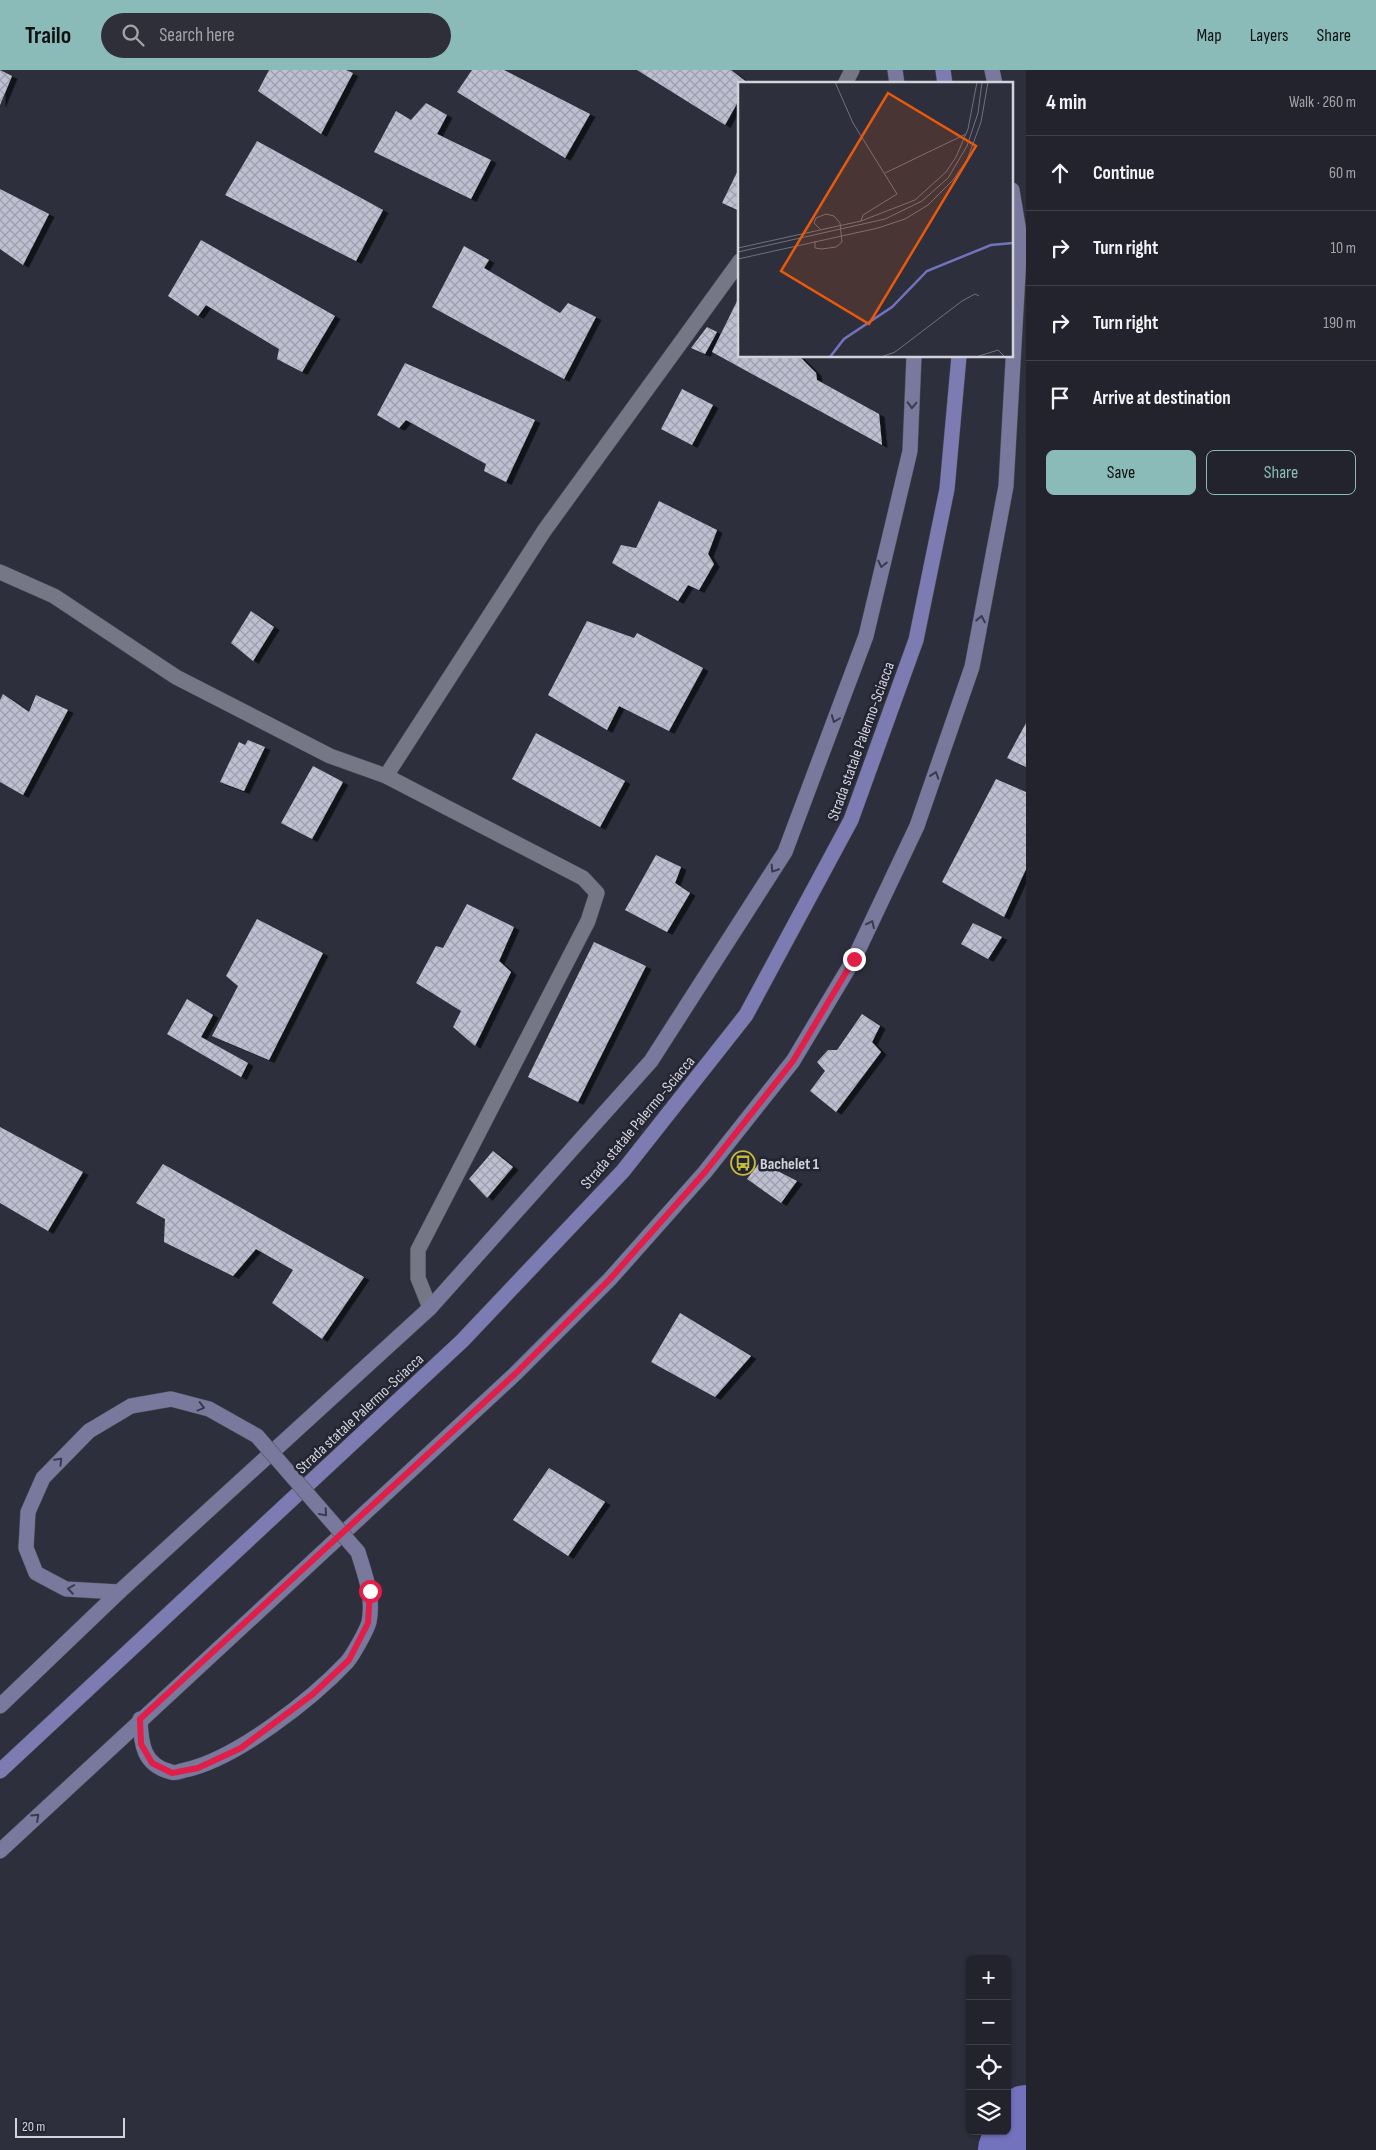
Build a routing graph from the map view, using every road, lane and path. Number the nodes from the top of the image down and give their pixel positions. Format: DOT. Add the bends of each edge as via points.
graph roads {
  1 [pos="852,70"];
  2 [pos="846,82"];
  3 [pos="1014,202"];
  4 [pos="738,264"];
  5 [pos="1014,344"];
  6 [pos="914,358"];
  7 [pos="959,358"];
  8 [pos="1013,358"];
  9 [pos="0,572"];
  10 [pos="386,776"];
  11 [pos="430,1308"];
  12 [pos="119,1592"];
  13 [pos="0,1706"];
  14 [pos="140,1719"];
  15 [pos="0,1771"];
  16 [pos="0,1851"];
  1 -- 2 [label="street"];
  5 -- 3 [label="main road, one-way" via="1020,238"];
  4 -- 10 [label="street" via="544,531"];
  6 -- 11 [label="main road, one-way" via="910,450 866,636 785,852 651,1061"];
  7 -- 15 [label="main road, Strada statale Palermo-Sciacca" via="947,489 916,640 851,820 746,1016 623,1171 462,1341"];
  14 -- 8 [label="main road, one-way" via="515,1374 610,1279 705,1172 793,1061 854,959 917,826 972,667 1006,486"];
  9 -- 10 [label="street" via="54,596 176,678 330,756"];
  10 -- 11 [label="street" via="583,878 597,893 588,921 418,1250 418,1278"];
  11 -- 12 [label="main road"];
  12 -- 13 [label="main road"];
  12 -- 14 [label="main road, one-way, bridge" via="66,1589 36,1572 26,1548 28,1512 43,1478 89,1431 131,1406 171,1399 209,1409 258,1436 358,1552 370,1591 368,1623 349,1660 313,1694 241,1748 198,1768 172,1773 152,1763 141,1744"];
  16 -- 14 [label="main road, one-way"];
}
